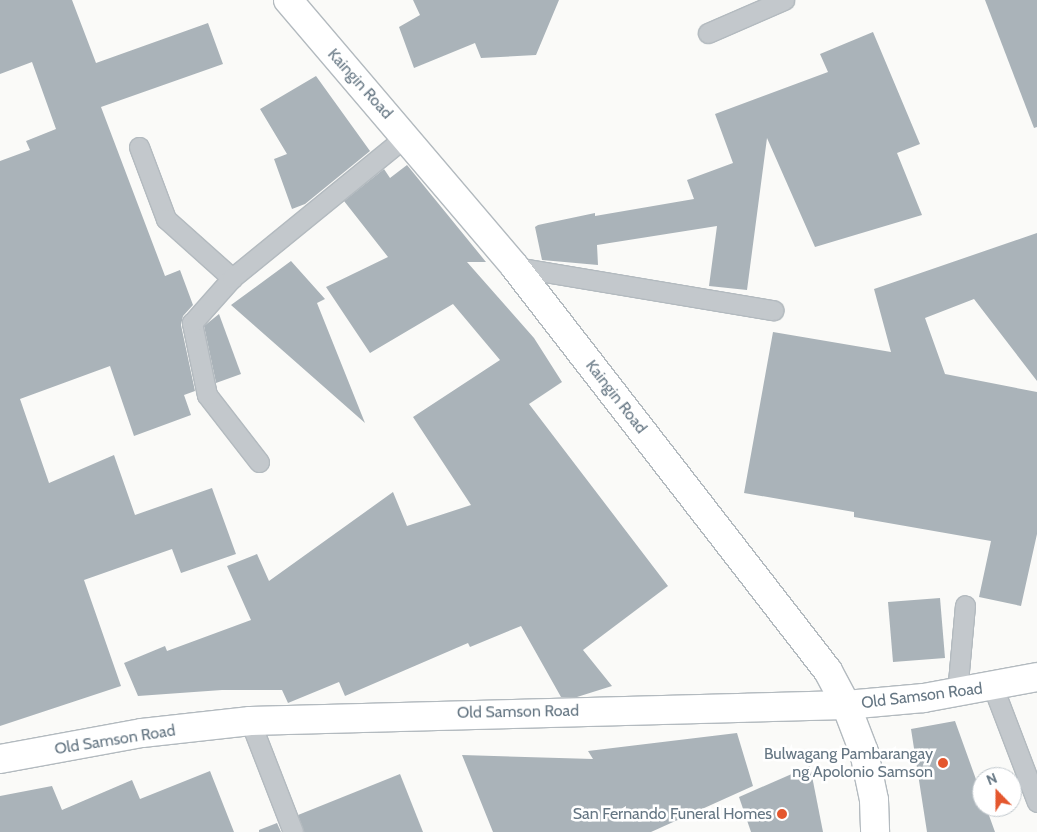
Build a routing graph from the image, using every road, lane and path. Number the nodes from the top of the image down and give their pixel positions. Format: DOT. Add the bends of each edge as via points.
graph roads {
  1 [pos="288,0"];
  2 [pos="784,0"];
  3 [pos="708,33"];
  4 [pos="406,136"];
  5 [pos="139,147"];
  6 [pos="515,267"];
  7 [pos="232,278"];
  8 [pos="773,310"];
  9 [pos="259,462"];
  10 [pos="965,605"];
  11 [pos="1037,677"];
  12 [pos="993,687"];
  13 [pos="957,693"];
  14 [pos="846,705"];
  15 [pos="250,721"];
  16 [pos="0,759"];
  17 [pos="1037,802"];
  18 [pos="293,832"];
  19 [pos="875,832"];
  1 -- 4 [label="street, Kaingin Road"];
  2 -- 3 [label="lane"];
  4 -- 6 [label="street, Kaingin Road"];
  4 -- 7 [label="lane"];
  5 -- 7 [label="lane" via="166,220"];
  6 -- 8 [label="lane"];
  6 -- 14 [label="street, Kaingin Road" via="816,653"];
  7 -- 9 [label="lane" via="192,323 207,395"];
  10 -- 13 [label="lane"];
  11 -- 12 [label="street, Old Samson Road"];
  12 -- 13 [label="street, Old Samson Road"];
  12 -- 17 [label="lane"];
  13 -- 14 [label="street, Old Samson Road"];
  14 -- 15 [label="street, Old Samson Road"];
  14 -- 19 [label="street, Kaingin Road" via="864,752 874,800"];
  15 -- 16 [label="street, Old Samson Road" via="142,733"];
  15 -- 18 [label="lane"];
}
